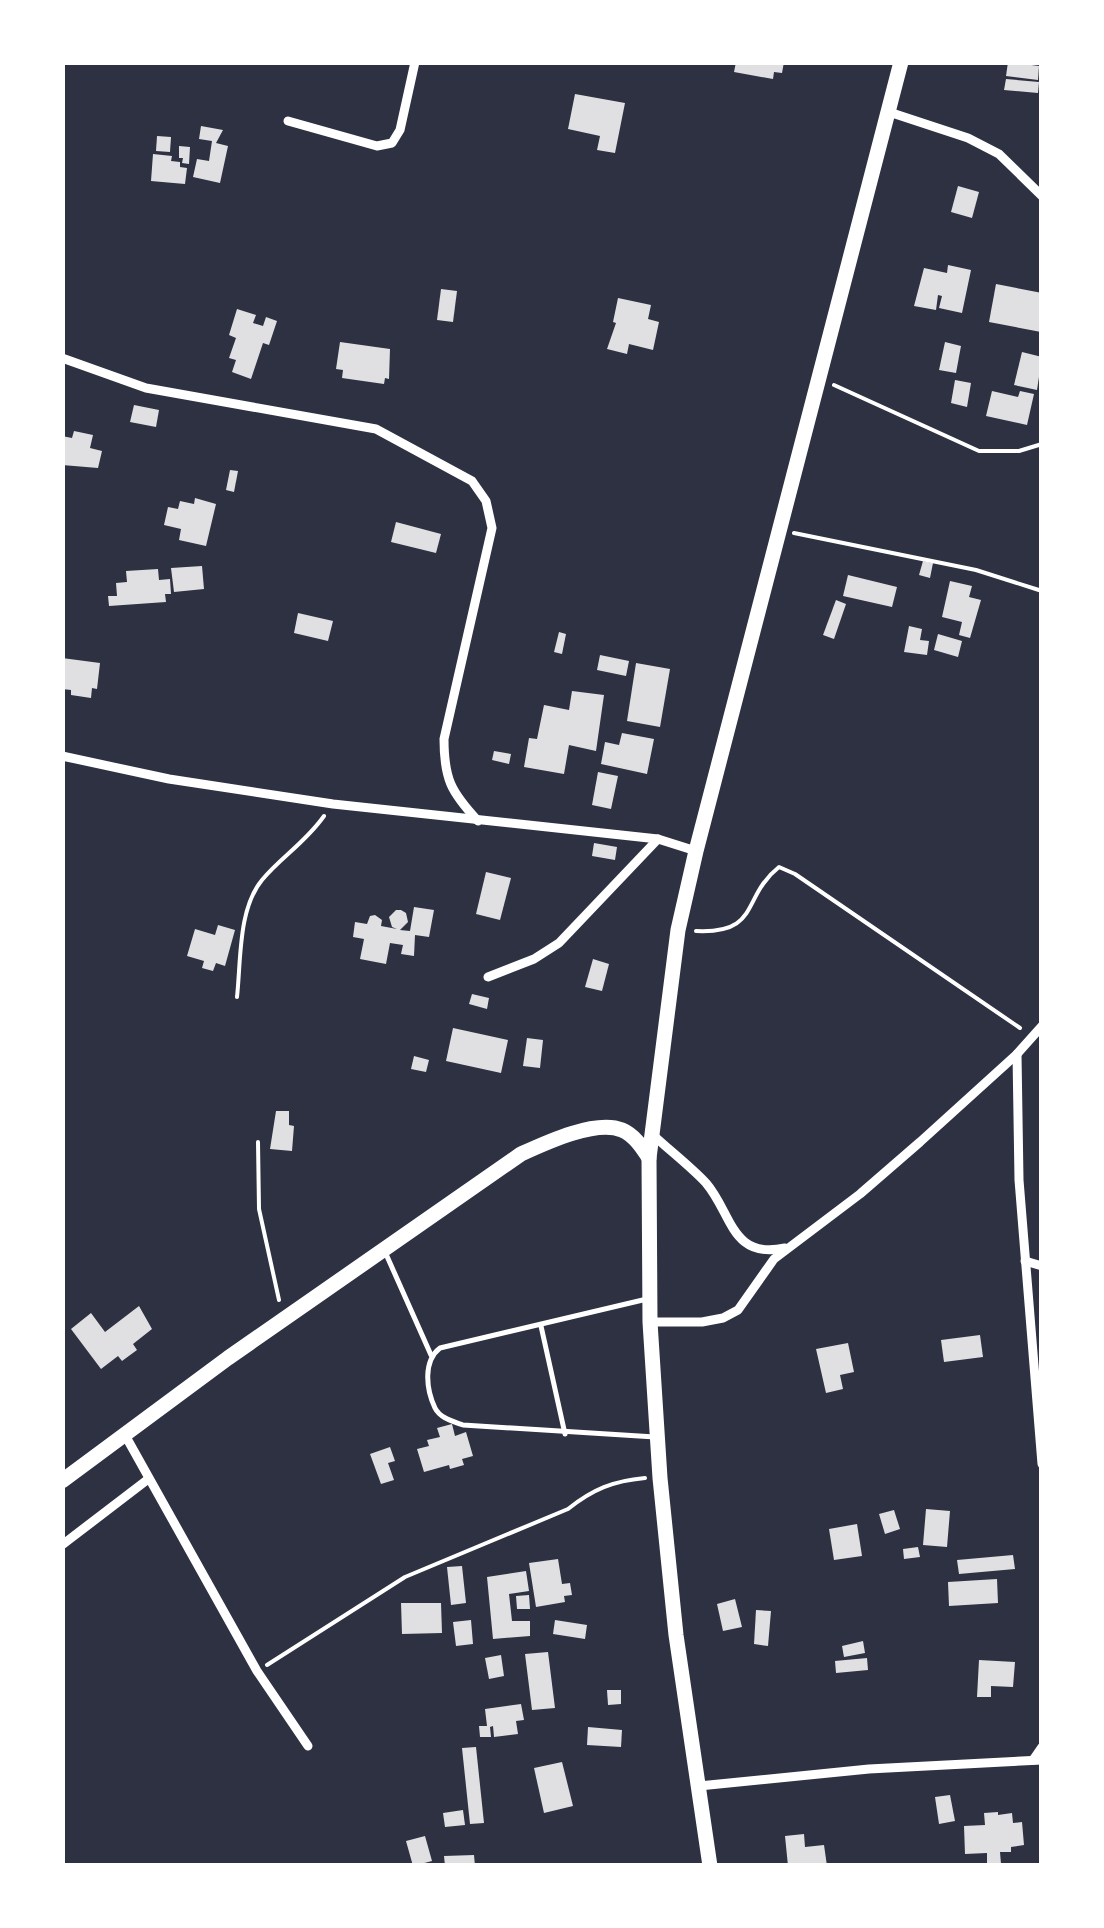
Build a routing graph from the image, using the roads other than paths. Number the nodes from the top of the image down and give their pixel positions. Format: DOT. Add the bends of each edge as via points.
graph roads {
  1 [pos="415,62"];
  2 [pos="901,62"];
  3 [pos="889,112"];
  4 [pos="288,121"];
  5 [pos="1042,196"];
  6 [pos="62,358"];
  7 [pos="62,756"];
  8 [pos="478,821"];
  9 [pos="658,839"];
  10 [pos="696,851"];
  11 [pos="488,977"];
  12 [pos="1042,1026"];
  13 [pos="1017,1054"];
  14 [pos="652,1134"];
  15 [pos="649,1158"];
  16 [pos="786,1248"];
  17 [pos="384,1251"];
  18 [pos="1026,1261"];
  19 [pos="1042,1266"];
  20 [pos="650,1299"];
  21 [pos="650,1322"];
  22 [pos="541,1326"];
  23 [pos="431,1355"];
  24 [pos="564,1434"];
  25 [pos="125,1435"];
  26 [pos="657,1438"];
  27 [pos="1042,1464"];
  28 [pos="148,1480"];
  29 [pos="62,1482"];
  30 [pos="62,1545"];
  31 [pos="308,1746"];
  32 [pos="1042,1747"];
  33 [pos="1037,1760"];
  34 [pos="699,1786"];
  35 [pos="710,1866"];
  1 -- 4 [label="street" via="392,143 377,146"];
  2 -- 3 [label="main road"];
  3 -- 5 [label="street" via="1000,154"];
  3 -- 10 [label="main road"];
  6 -- 8 [label="street" via="146,388 376,429 472,481 486,501 492,528 444,761 449,785"];
  7 -- 8 [label="street" via="169,779"];
  8 -- 9 [label="street"];
  9 -- 10 [label="street"];
  9 -- 11 [label="street" via="559,943"];
  10 -- 14 [label="main road" via="678,930"];
  12 -- 13 [label="street"];
  13 -- 16 [label="street" via="860,1194"];
  13 -- 18 [label="street"];
  14 -- 15 [label="main road"];
  14 -- 16 [label="street" via="712,1191 740,1240 770,1252"];
  15 -- 17 [label="main road" via="624,1130 608,1126 546,1143 501,1166"];
  15 -- 20 [label="main road"];
  16 -- 21 [label="street" via="738,1310 723,1318"];
  17 -- 23 [label="lane"];
  17 -- 25 [label="main road"];
  18 -- 19 [label="street"];
  18 -- 27 [label="street"];
  20 -- 21 [label="main road"];
  20 -- 22 [label="lane"];
  21 -- 26 [label="main road"];
  22 -- 23 [label="lane"];
  22 -- 24 [label="lane"];
  23 -- 24 [label="lane" via="427,1371 436,1410 446,1419"];
  24 -- 26 [label="lane"];
  25 -- 28 [label="street"];
  25 -- 29 [label="main road"];
  26 -- 34 [label="main road"];
  28 -- 30 [label="street"];
  28 -- 31 [label="street"];
  32 -- 33 [label="street"];
  33 -- 34 [label="street"];
  34 -- 35 [label="main road"];
}
